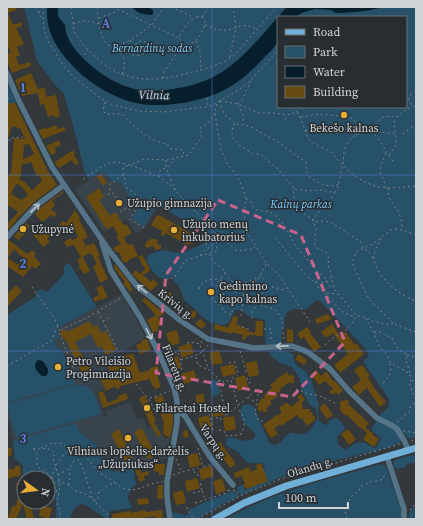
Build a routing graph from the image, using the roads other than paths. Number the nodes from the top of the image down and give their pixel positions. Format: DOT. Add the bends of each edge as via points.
graph roads {
  1 [pos="7,73"];
  2 [pos="64,185"];
  3 [pos="8,236"];
  4 [pos="100,237"];
  5 [pos="115,259"];
  6 [pos="108,263"];
  7 [pos="180,413"];
  8 [pos="416,448"];
  9 [pos="408,450"];
  10 [pos="387,457"];
  11 [pos="233,485"];
  12 [pos="404,517"];
  13 [pos="170,519"];
  14 [pos="215,519"];
  1 -- 2 [label="street, Krivių g." via="52,167"];
  3 -- 2 [label="street, one-way" via="37,205"];
  2 -- 4 [label="street, Krivių g."];
  4 -- 5 [label="street, Krivių g."];
  4 -- 6 [label="street, Filaretų g."];
  5 -- 6 [label="street"];
  9 -- 5 [label="street, Krivių g., one-way" via="395,428 377,418 318,359 292,346 254,348 203,336 136,285"];
  6 -- 7 [label="street, Filaretų g., one-way" via="161,358"];
  7 -- 11 [label="street, Varpų g."];
  7 -- 13 [label="street, Filaretų g." via="168,479"];
  8 -- 9 [label="main road, Olandų g."];
  9 -- 10 [label="main road, Olandų g."];
  10 -- 12 [label="street" via="404,509"];
  10 -- 14 [label="main road, Olandų g." via="286,486 244,503"];
}
